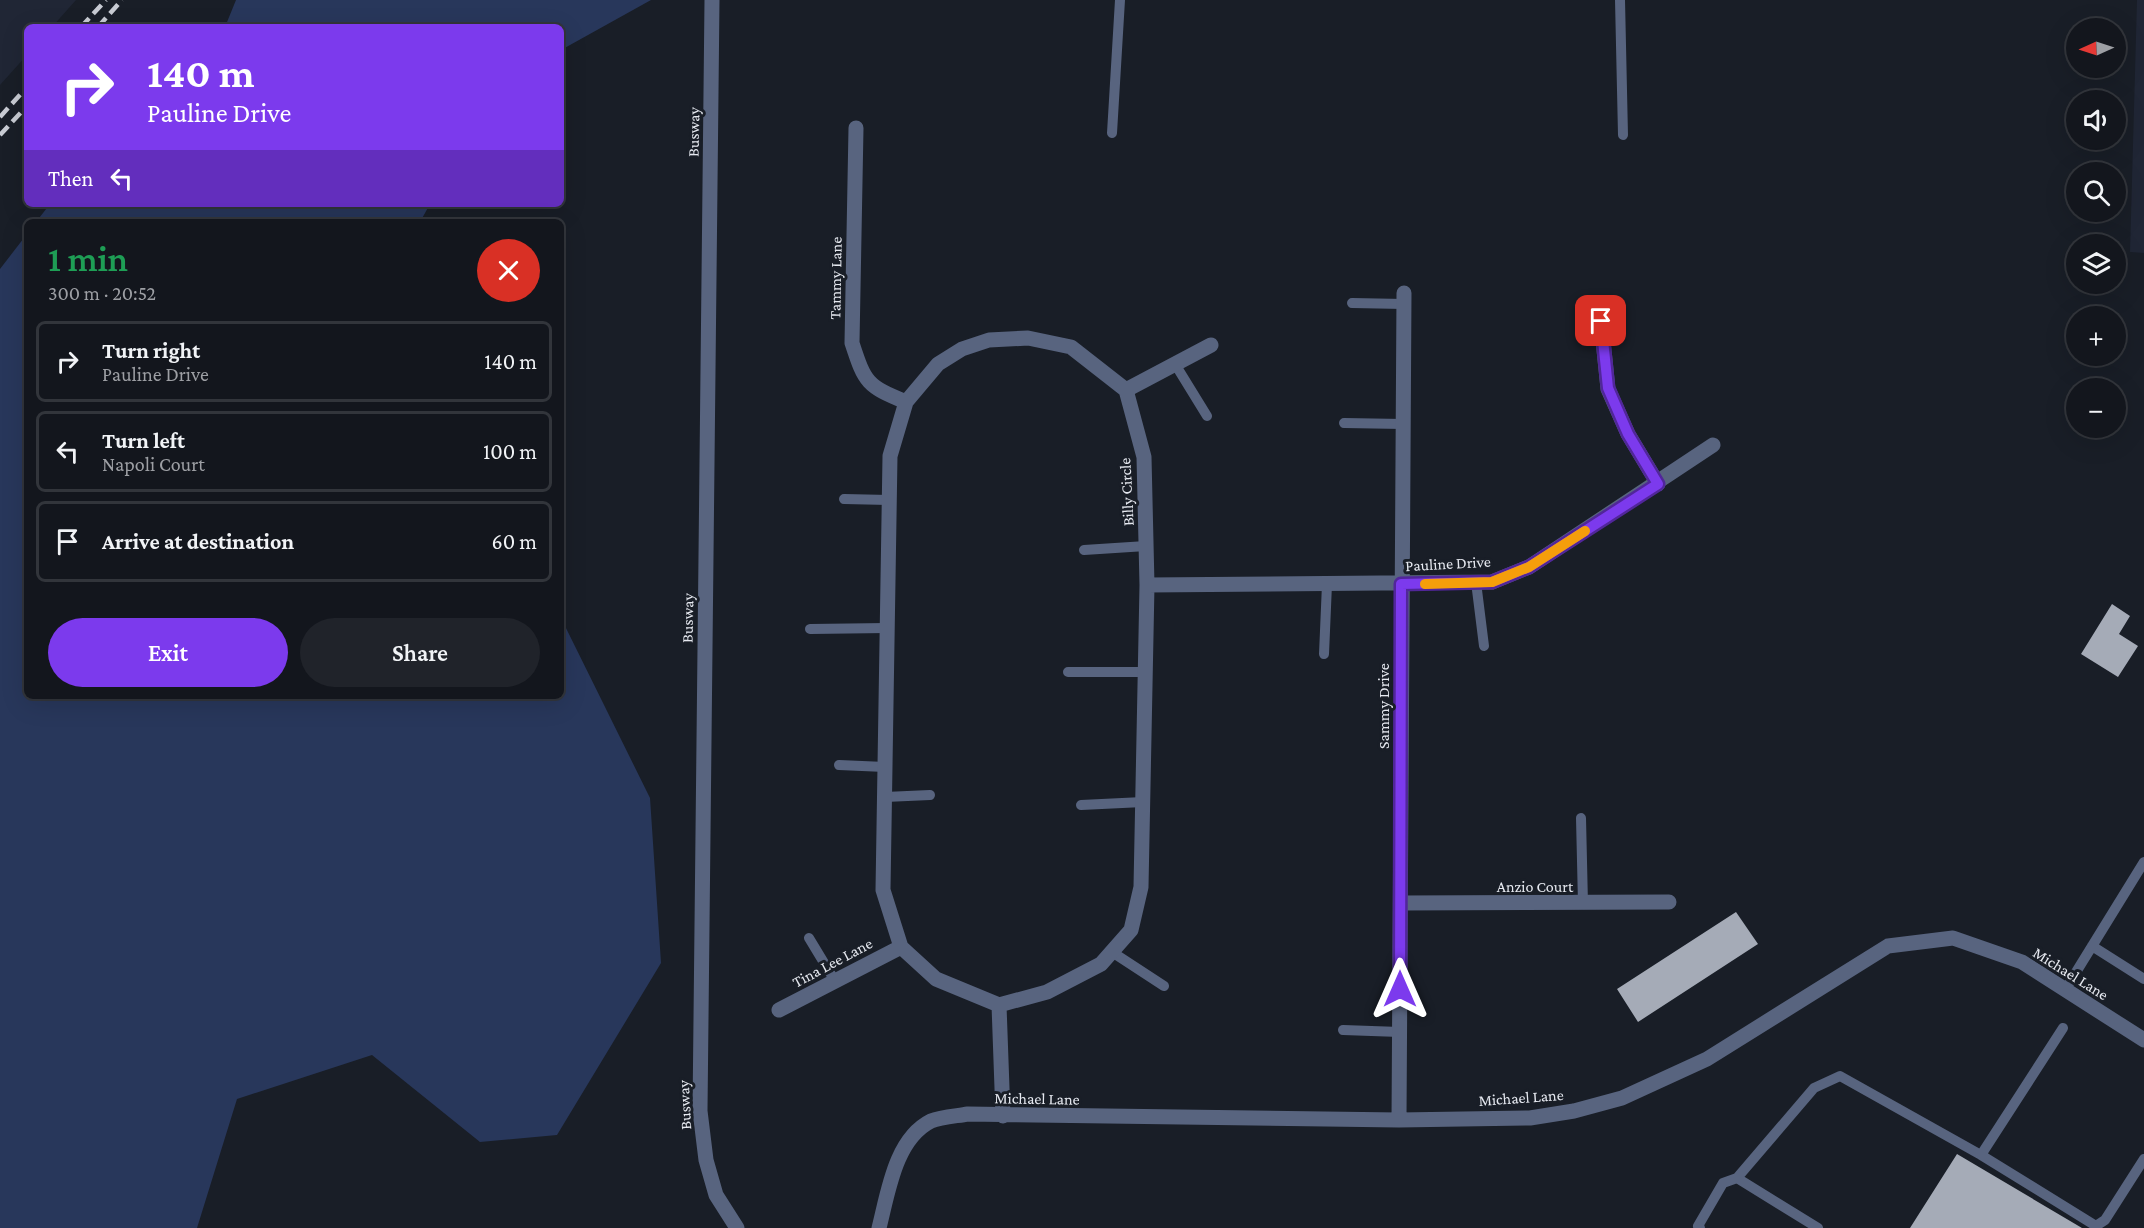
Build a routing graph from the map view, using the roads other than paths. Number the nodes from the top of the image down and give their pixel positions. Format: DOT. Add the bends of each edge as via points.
graph roads {
  1 [pos="712,0"];
  2 [pos="1120,0"];
  3 [pos="1620,0"];
  4 [pos="856,128"];
  5 [pos="1112,133"];
  6 [pos="1623,135"];
  7 [pos="1404,298"];
  8 [pos="1352,303"];
  9 [pos="1601,321"];
  10 [pos="1211,345"];
  11 [pos="1175,364"];
  12 [pos="1126,390"];
  13 [pos="906,402"];
  14 [pos="1207,416"];
  15 [pos="1344,423"];
  16 [pos="1403,424"];
  17 [pos="1713,445"];
  18 [pos="1658,484"];
  19 [pos="844,500"];
  20 [pos="889,500"];
  21 [pos="1146,546"];
  22 [pos="1084,550"];
  23 [pos="1476,582"];
  24 [pos="1326,584"];
  25 [pos="1401,584"];
  26 [pos="1147,585"];
  27 [pos="887,628"];
  28 [pos="810,629"];
  29 [pos="1484,645"];
  30 [pos="1324,654"];
  31 [pos="1068,672"];
  32 [pos="1145,672"];
  33 [pos="839,765"];
  34 [pos="885,766"];
  35 [pos="930,795"];
  36 [pos="885,797"];
  37 [pos="1143,802"];
  38 [pos="1081,805"];
  39 [pos="1581,818"];
  40 [pos="2144,862"];
  41 [pos="1669,902"];
  42 [pos="1401,903"];
  43 [pos="1582,904"];
  44 [pos="808,938"];
  45 [pos="901,946"];
  46 [pos="2092,946"];
  47 [pos="1112,952"];
  48 [pos="2144,979"];
  49 [pos="835,981"];
  50 [pos="1164,986"];
  51 [pos="2065,990"];
  52 [pos="999,1005"];
  53 [pos="779,1010"];
  54 [pos="2063,1028"];
  55 [pos="1343,1030"];
  56 [pos="1400,1032"];
  57 [pos="2144,1040"];
  58 [pos="1003,1116"];
  59 [pos="1399,1120"];
  60 [pos="1981,1155"];
  61 [pos="2144,1159"];
  62 [pos="1737,1178"];
  63 [pos="737,1228"];
  64 [pos="879,1228"];
  65 [pos="1700,1228"];
  66 [pos="1818,1228"];
  1 -- 63 [label="street, Busway" via="700,1111 706,1160 716,1195"];
  2 -- 5 [label="lane"];
  3 -- 6 [label="lane"];
  4 -- 13 [label="street, Tammy Lane" via="852,343 863,377 880,392"];
  7 -- 8 [label="lane"];
  7 -- 16 [label="street, Sammy Drive"];
  9 -- 18 [label="street" via="1608,388 1628,434"];
  10 -- 11 [label="street"];
  11 -- 12 [label="street"];
  11 -- 14 [label="lane"];
  12 -- 13 [label="street" via="1071,347 1028,339 989,340 962,349 938,364"];
  12 -- 21 [label="street, Billy Circle" via="1144,458"];
  13 -- 20 [label="street" via="890,456"];
  15 -- 16 [label="lane"];
  16 -- 25 [label="street, Sammy Drive"];
  17 -- 18 [label="street, Pauline Drive"];
  18 -- 23 [label="street, Pauline Drive" via="1529,567 1492,582"];
  19 -- 20 [label="lane"];
  20 -- 27 [label="street"];
  21 -- 22 [label="lane"];
  21 -- 26 [label="street, Billy Circle"];
  23 -- 25 [label="street, Pauline Drive"];
  23 -- 29 [label="lane"];
  24 -- 25 [label="street, Pauline Drive"];
  24 -- 26 [label="street, Pauline Drive"];
  24 -- 30 [label="lane"];
  25 -- 42 [label="street, Sammy Drive"];
  26 -- 32 [label="street, Billy Circle"];
  27 -- 28 [label="lane"];
  27 -- 34 [label="street"];
  31 -- 32 [label="lane"];
  32 -- 37 [label="street, Billy Circle"];
  33 -- 34 [label="lane"];
  34 -- 36 [label="street"];
  35 -- 36 [label="lane"];
  36 -- 45 [label="street" via="883,890"];
  37 -- 38 [label="lane"];
  37 -- 47 [label="street, Billy Circle" via="1142,887 1131,930"];
  39 -- 43 [label="lane"];
  40 -- 46 [label="lane"];
  41 -- 43 [label="street, Anzio Court"];
  42 -- 43 [label="street, Anzio Court"];
  42 -- 56 [label="street, Sammy Drive"];
  44 -- 49 [label="lane"];
  45 -- 49 [label="street, Tina Lee Lane"];
  45 -- 52 [label="street" via="936,979"];
  46 -- 48 [label="lane"];
  46 -- 51 [label="lane"];
  47 -- 50 [label="lane"];
  47 -- 52 [label="street, Billy Circle" via="1101,964 1047,992"];
  49 -- 53 [label="street, Tina Lee Lane"];
  51 -- 57 [label="street, Michael Lane"];
  51 -- 59 [label="street, Michael Lane" via="2022,962 1953,938 1888,946 1707,1059 1622,1098 1530,1118"];
  52 -- 58 [label="street"];
  54 -- 60 [label="lane"];
  55 -- 56 [label="lane"];
  56 -- 59 [label="street, Sammy Drive"];
  58 -- 59 [label="street, Michael Lane"];
  58 -- 64 [label="street, Michael Lane" via="968,1114 931,1121 910,1138 895,1170"];
  60 -- 61 [label="lane" via="2096,1226 2105,1220"];
  60 -- 62 [label="lane" via="1840,1076 1814,1088"];
  62 -- 65 [label="lane" via="1722,1183"];
  62 -- 66 [label="lane"];
}
